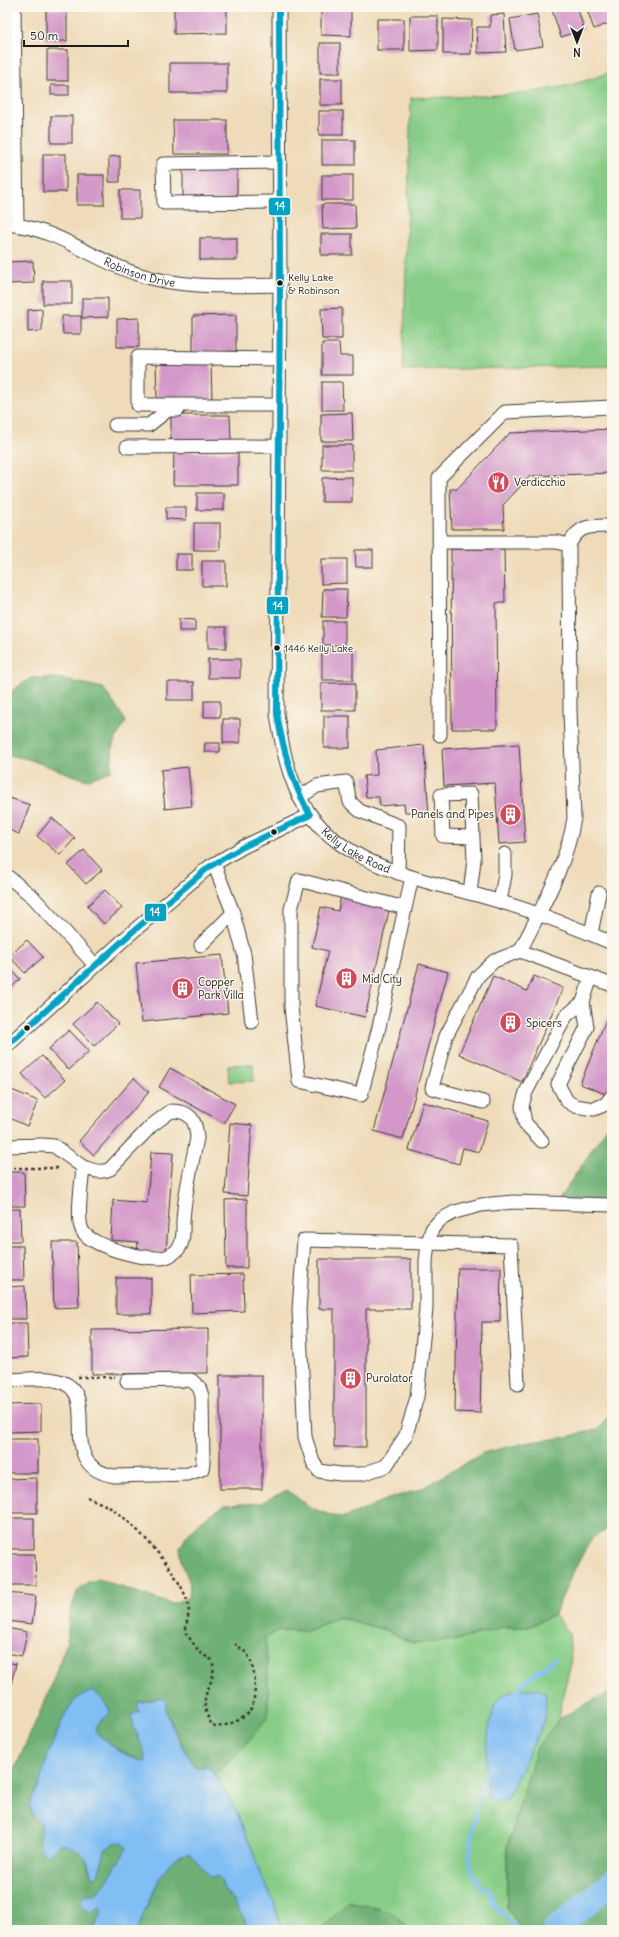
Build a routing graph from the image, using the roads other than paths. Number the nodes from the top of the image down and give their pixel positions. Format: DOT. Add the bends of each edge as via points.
graph roads {
  1 [pos="14,7"];
  2 [pos="279,7"];
  3 [pos="11,85"];
  4 [pos="280,162"];
  5 [pos="280,202"];
  6 [pos="12,224"];
  7 [pos="280,285"];
  8 [pos="279,359"];
  9 [pos="279,407"];
  10 [pos="612,408"];
  11 [pos="115,425"];
  12 [pos="279,446"];
  13 [pos="127,447"];
  14 [pos="612,526"];
  15 [pos="440,542"];
  16 [pos="569,545"];
  17 [pos="440,735"];
  18 [pos="300,797"];
  19 [pos="310,814"];
  20 [pos="473,837"];
  21 [pos="505,854"];
  22 [pos="214,864"];
  23 [pos="398,873"];
  24 [pos="7,876"];
  25 [pos="412,877"];
  26 [pos="470,893"];
  27 [pos="599,893"];
  28 [pos="500,901"];
  29 [pos="405,908"];
  30 [pos="539,913"];
  31 [pos="233,914"];
  32 [pos="591,934"];
  33 [pos="612,943"];
  34 [pos="201,945"];
  35 [pos="520,951"];
  36 [pos="95,965"];
  37 [pos="591,977"];
  38 [pos="612,985"];
  39 [pos="583,1002"];
  40 [pos="252,1022"];
  41 [pos="7,1046"];
  42 [pos="612,1096"];
  43 [pos="483,1102"];
  44 [pos="542,1141"];
  45 [pos="7,1146"];
  46 [pos="84,1167"];
  47 [pos="612,1205"];
  48 [pos="428,1243"];
  49 [pos="121,1379"];
  50 [pos="7,1380"];
  51 [pos="518,1384"];
  1 -- 3 [label="street"];
  2 -- 4 [label="street, Kelly Lake Road"];
  3 -- 6 [label="street"];
  4 -- 5 [label="street, Kelly Lake Road"];
  4 -- 5 [label="street" via="163,164 164,203"];
  5 -- 7 [label="street, Kelly Lake Road"];
  6 -- 7 [label="street, Robinson Drive" via="40,229 118,267 159,280 197,284"];
  7 -- 8 [label="street, Kelly Lake Road"];
  8 -- 9 [label="street, Kelly Lake Road"];
  8 -- 9 [label="street" via="138,357 138,405"];
  9 -- 11 [label="street" via="168,410 149,425"];
  9 -- 12 [label="street, Kelly Lake Road"];
  10 -- 15 [label="street" via="505,412 439,478"];
  12 -- 13 [label="street"];
  12 -- 18 [label="street, Kelly Lake Road" via="277,714 283,751"];
  14 -- 16 [label="street" via="581,528"];
  15 -- 16 [label="street" via="558,542"];
  15 -- 17 [label="street"];
  16 -- 30 [label="street" via="570,711 574,818 561,867"];
  18 -- 19 [label="street, Kelly Lake Road"];
  18 -- 23 [label="street" via="317,786 346,782 350,802 360,811 399,826"];
  19 -- 22 [label="street"];
  19 -- 23 [label="street, Kelly Lake Road" via="334,838 352,851 375,865"];
  20 -- 26 [label="street" via="474,860"];
  21 -- 28 [label="street" via="505,875"];
  22 -- 31 [label="street"];
  22 -- 36 [label="street" via="179,891"];
  23 -- 25 [label="street, Kelly Lake Road"];
  24 -- 36 [label="street" via="33,897"];
  25 -- 26 [label="street, Kelly Lake Road"];
  25 -- 29 [label="street"];
  26 -- 28 [label="street, Kelly Lake Road"];
  27 -- 32 [label="street"];
  28 -- 30 [label="street, Kelly Lake Road"];
  29 -- 29 [label="street" via="361,1095 299,1081 290,1007 291,909 299,880"];
  30 -- 32 [label="street, Kelly Lake Road"];
  30 -- 35 [label="street"];
  31 -- 34 [label="street"];
  31 -- 40 [label="street" via="244,954"];
  32 -- 33 [label="street, Kelly Lake Road"];
  35 -- 37 [label="street"];
  35 -- 43 [label="street" via="494,961 478,976 446,1036 432,1088"];
  36 -- 41 [label="street"];
  37 -- 38 [label="street"];
  37 -- 39 [label="street"];
  39 -- 42 [label="street" via="587,1027 558,1084 567,1101 574,1106 594,1109 606,1104"];
  39 -- 44 [label="street" via="566,1016 526,1092 522,1106 526,1123"];
  45 -- 46 [label="street" via="54,1146"];
  46 -- 46 [label="street" via="80,1223 83,1232 91,1240 100,1246 135,1255 165,1257 180,1247 197,1138 197,1127 188,1113 166,1113 110,1169 98,1172"];
  47 -- 48 [label="street" via="513,1202 481,1206 454,1212 440,1220 432,1229"];
  48 -- 48 [label="street" via="426,1309 417,1397 406,1436 386,1466 362,1474 319,1471 313,1462 305,1437 299,1310 304,1240"];
  48 -- 51 [label="street" via="511,1245"];
  49 -- 50 [label="street" via="191,1380 199,1388 202,1396 202,1469 188,1474 115,1476 95,1470 86,1463 83,1454 79,1400 73,1389 61,1381 49,1379"];
}
